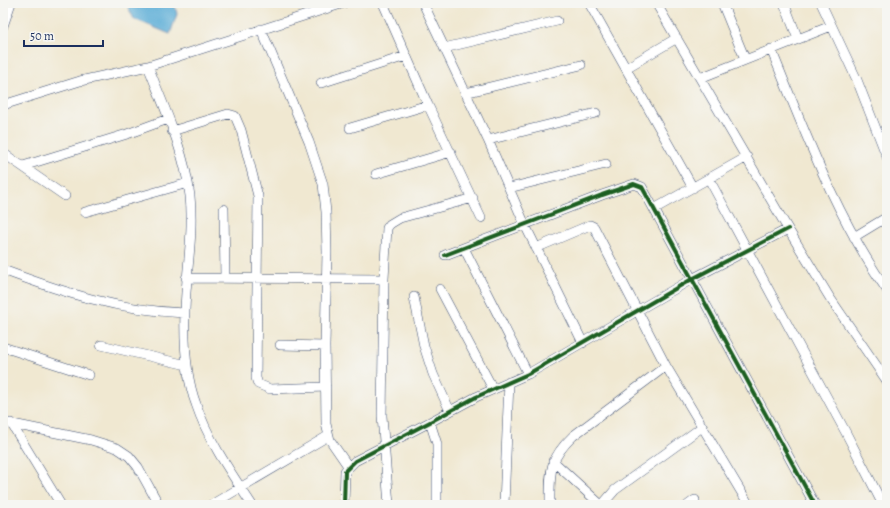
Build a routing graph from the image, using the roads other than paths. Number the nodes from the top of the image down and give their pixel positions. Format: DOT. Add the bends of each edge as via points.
graph roads {
  1 [pos="11,3"];
  2 [pos="344,3"];
  3 [pos="382,3"];
  4 [pos="423,3"];
  5 [pos="589,3"];
  6 [pos="656,3"];
  7 [pos="722,3"];
  8 [pos="784,3"];
  9 [pos="822,3"];
  10 [pos="557,21"];
  11 [pos="3,26"];
  12 [pos="831,26"];
  13 [pos="261,29"];
  14 [pos="677,38"];
  15 [pos="798,39"];
  16 [pos="444,48"];
  17 [pos="771,50"];
  18 [pos="406,56"];
  19 [pos="745,59"];
  20 [pos="581,65"];
  21 [pos="148,66"];
  22 [pos="626,68"];
  23 [pos="700,78"];
  24 [pos="322,83"];
  25 [pos="465,93"];
  26 [pos="3,105"];
  27 [pos="428,105"];
  28 [pos="596,113"];
  29 [pos="168,119"];
  30 [pos="350,128"];
  31 [pos="172,131"];
  32 [pos="488,140"];
  33 [pos="451,152"];
  34 [pos="3,153"];
  35 [pos="747,157"];
  36 [pos="887,157"];
  37 [pos="606,164"];
  38 [pos="23,166"];
  39 [pos="376,174"];
  40 [pos="709,179"];
  41 [pos="188,183"];
  42 [pos="509,188"];
  43 [pos="693,188"];
  44 [pos="65,196"];
  45 [pos="473,198"];
  46 [pos="224,209"];
  47 [pos="654,209"];
  48 [pos="85,212"];
  49 [pos="887,217"];
  50 [pos="481,218"];
  51 [pos="525,225"];
  52 [pos="788,229"];
  53 [pos="854,237"];
  54 [pos="464,248"];
  55 [pos="536,248"];
  56 [pos="746,250"];
  57 [pos="445,255"];
  58 [pos="3,270"];
  59 [pos="186,278"];
  60 [pos="225,278"];
  61 [pos="258,278"];
  62 [pos="327,278"];
  63 [pos="384,279"];
  64 [pos="692,279"];
  65 [pos="440,289"];
  66 [pos="887,290"];
  67 [pos="414,297"];
  68 [pos="636,310"];
  69 [pos="184,313"];
  70 [pos="583,343"];
  71 [pos="101,345"];
  72 [pos="280,346"];
  73 [pos="325,346"];
  74 [pos="3,347"];
  75 [pos="187,365"];
  76 [pos="666,366"];
  77 [pos="528,374"];
  78 [pos="90,375"];
  79 [pos="887,381"];
  80 [pos="509,382"];
  81 [pos="326,387"];
  82 [pos="493,389"];
  83 [pos="450,411"];
  84 [pos="7,422"];
  85 [pos="430,422"];
  86 [pos="702,427"];
  87 [pos="328,436"];
  88 [pos="384,446"];
  89 [pos="553,461"];
  90 [pos="348,466"];
  91 [pos="241,489"];
  92 [pos="61,505"];
  93 [pos="159,505"];
  94 [pos="211,505"];
  95 [pos="252,505"];
  96 [pos="344,505"];
  97 [pos="389,505"];
  98 [pos="437,505"];
  99 [pos="504,505"];
  100 [pos="550,505"];
  101 [pos="602,505"];
  102 [pos="749,505"];
  103 [pos="815,505"];
  104 [pos="883,505"];
  1 -- 11 [label="street"];
  2 -- 13 [label="street"];
  3 -- 18 [label="street"];
  4 -- 16 [label="street"];
  5 -- 22 [label="street"];
  6 -- 14 [label="street"];
  7 -- 19 [label="street"];
  8 -- 15 [label="street"];
  9 -- 12 [label="street"];
  10 -- 16 [label="street"];
  12 -- 15 [label="street"];
  12 -- 36 [label="street" via="857,80"];
  13 -- 21 [label="street"];
  13 -- 62 [label="street" via="320,171 326,205"];
  14 -- 22 [label="street"];
  14 -- 23 [label="street"];
  15 -- 17 [label="street"];
  16 -- 25 [label="street"];
  17 -- 19 [label="street"];
  17 -- 53 [label="street" via="827,182"];
  18 -- 24 [label="street"];
  18 -- 27 [label="street"];
  19 -- 23 [label="street"];
  20 -- 25 [label="street"];
  21 -- 26 [label="street" via="80,81"];
  21 -- 29 [label="street"];
  22 -- 43 [label="street"];
  23 -- 35 [label="street"];
  25 -- 32 [label="street"];
  27 -- 30 [label="street"];
  27 -- 33 [label="street"];
  28 -- 32 [label="street"];
  29 -- 31 [label="street"];
  29 -- 38 [label="street"];
  31 -- 41 [label="street"];
  31 -- 61 [label="street" via="228,114 238,120 258,196"];
  32 -- 42 [label="street"];
  33 -- 39 [label="street"];
  33 -- 45 [label="street"];
  34 -- 38 [label="street"];
  35 -- 40 [label="street"];
  35 -- 52 [label="street"];
  37 -- 42 [label="street"];
  38 -- 44 [label="street"];
  40 -- 43 [label="street"];
  40 -- 56 [label="street"];
  41 -- 48 [label="street"];
  41 -- 59 [label="street" via="191,215"];
  42 -- 51 [label="street"];
  43 -- 47 [label="street"];
  45 -- 50 [label="street"];
  45 -- 63 [label="street" via="400,218 390,224 386,237"];
  46 -- 60 [label="street"];
  47 -- 51 [label="street" via="642,187 634,184"];
  47 -- 64 [label="street"];
  49 -- 53 [label="street"];
  51 -- 54 [label="street"];
  51 -- 55 [label="street"];
  52 -- 56 [label="street"];
  52 -- 79 [label="street" via="830,298"];
  53 -- 66 [label="street"];
  54 -- 57 [label="street"];
  54 -- 77 [label="street"];
  55 -- 68 [label="street" via="590,225 594,227"];
  55 -- 70 [label="street"];
  56 -- 64 [label="street"];
  56 -- 104 [label="street"];
  58 -- 69 [label="street" via="95,301 137,309"];
  59 -- 60 [label="street"];
  59 -- 69 [label="street"];
  60 -- 61 [label="street"];
  61 -- 62 [label="street"];
  61 -- 81 [label="street" via="255,371 258,384 270,389"];
  62 -- 63 [label="street"];
  62 -- 73 [label="street"];
  63 -- 88 [label="street"];
  64 -- 68 [label="street"];
  64 -- 103 [label="street"];
  65 -- 82 [label="street"];
  67 -- 83 [label="street" via="431,369"];
  68 -- 70 [label="street"];
  68 -- 76 [label="street"];
  69 -- 75 [label="street"];
  70 -- 77 [label="street"];
  71 -- 75 [label="street"];
  72 -- 73 [label="street"];
  73 -- 81 [label="street"];
  74 -- 78 [label="street"];
  75 -- 91 [label="street" via="195,404"];
  76 -- 86 [label="street"];
  76 -- 89 [label="street" via="573,436 560,448"];
  77 -- 80 [label="street"];
  80 -- 82 [label="street"];
  80 -- 99 [label="street"];
  81 -- 87 [label="street"];
  82 -- 83 [label="street"];
  83 -- 85 [label="street"];
  84 -- 92 [label="street"];
  84 -- 93 [label="street" via="117,448 129,456 138,467"];
  85 -- 88 [label="street"];
  85 -- 98 [label="street" via="437,444"];
  86 -- 101 [label="street" via="615,490"];
  86 -- 102 [label="street"];
  87 -- 90 [label="street"];
  87 -- 91 [label="street"];
  88 -- 90 [label="street"];
  88 -- 97 [label="street"];
  89 -- 100 [label="street" via="550,472"];
  89 -- 101 [label="street"];
  90 -- 96 [label="street" via="345,471"];
  91 -- 94 [label="street"];
  91 -- 95 [label="street"];
}
